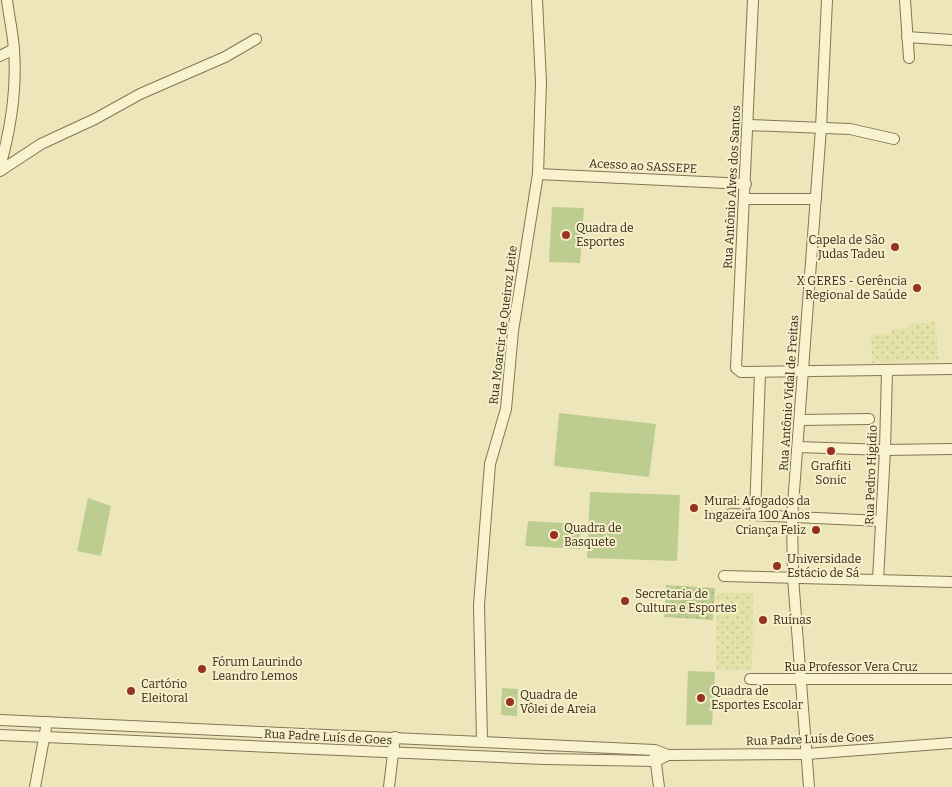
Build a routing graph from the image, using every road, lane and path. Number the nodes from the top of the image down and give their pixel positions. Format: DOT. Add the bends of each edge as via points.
graph roads {
  1 [pos="8,0"];
  2 [pos="537,0"];
  3 [pos="753,0"];
  4 [pos="827,0"];
  5 [pos="905,0"];
  6 [pos="907,37"];
  7 [pos="256,39"];
  8 [pos="952,40"];
  9 [pos="14,49"];
  10 [pos="0,56"];
  11 [pos="909,58"];
  12 [pos="748,126"];
  13 [pos="821,128"];
  14 [pos="894,140"];
  15 [pos="0,167"];
  16 [pos="0,171"];
  17 [pos="538,174"];
  18 [pos="746,184"];
  19 [pos="745,199"];
  20 [pos="816,199"];
  21 [pos="952,370"];
  22 [pos="887,371"];
  23 [pos="760,372"];
  24 [pos="804,372"];
  25 [pos="869,419"];
  26 [pos="800,420"];
  27 [pos="798,447"];
  28 [pos="952,449"];
  29 [pos="885,450"];
  30 [pos="731,514"];
  31 [pos="755,516"];
  32 [pos="792,518"];
  33 [pos="881,521"];
  34 [pos="724,576"];
  35 [pos="792,577"];
  36 [pos="878,580"];
  37 [pos="952,582"];
  38 [pos="952,679"];
  39 [pos="750,680"];
  40 [pos="801,680"];
  41 [pos="0,720"];
  42 [pos="47,722"];
  43 [pos="0,735"];
  44 [pos="45,737"];
  45 [pos="395,737"];
  46 [pos="482,741"];
  47 [pos="952,743"];
  48 [pos="655,750"];
  49 [pos="394,753"];
  50 [pos="807,754"];
  51 [pos="668,755"];
  52 [pos="656,761"];
  53 [pos="35,787"];
  54 [pos="388,787"];
  55 [pos="658,787"];
  56 [pos="809,787"];
  1 -- 9 [label="street"];
  2 -- 17 [label="street, Rua Moarcir de Queiroz Leite" via="541,119"];
  3 -- 12 [label="street, Rua Antônio Alves dos Santos"];
  4 -- 13 [label="street, Rua Antônio Vidal de Freitas"];
  5 -- 6 [label="street"];
  6 -- 8 [label="street"];
  6 -- 11 [label="street"];
  7 -- 16 [label="street" via="225,57 140,94 41,144"];
  9 -- 10 [label="street"];
  9 -- 15 [label="street" via="14,108"];
  12 -- 13 [label="street"];
  12 -- 18 [label="street, Rua Antônio Alves dos Santos"];
  13 -- 14 [label="street" via="860,130"];
  13 -- 20 [label="street, Rua Antônio Vidal de Freitas"];
  17 -- 18 [label="street, Acesso ao SASSEPE"];
  17 -- 46 [label="street, Rua Moarcir de Queiroz Leite" via="513,331 506,409 490,464 479,605"];
  18 -- 19 [label="street, Rua Antônio Alves dos Santos"];
  19 -- 20 [label="street"];
  19 -- 23 [label="street, Rua Antônio Alves dos Santos" via="735,363 741,372"];
  20 -- 24 [label="street, Rua Antônio Vidal de Freitas"];
  21 -- 22 [label="street"];
  22 -- 24 [label="street"];
  22 -- 29 [label="street, Rua Pedro Higidio"];
  23 -- 24 [label="street"];
  23 -- 31 [label="street"];
  24 -- 26 [label="street, Rua Antônio Vidal de Freitas"];
  25 -- 26 [label="street"];
  26 -- 27 [label="street, Rua Antônio Vidal de Freitas"];
  27 -- 29 [label="street"];
  27 -- 32 [label="street, Rua Antônio Vidal de Freitas"];
  28 -- 29 [label="street"];
  29 -- 33 [label="street, Rua Pedro Higidio"];
  30 -- 31 [label="street"];
  31 -- 32 [label="street"];
  32 -- 33 [label="street"];
  32 -- 35 [label="street, Rua Antônio Vidal de Freitas"];
  33 -- 36 [label="street, Rua Pedro Higidio"];
  34 -- 35 [label="street"];
  35 -- 36 [label="street"];
  35 -- 40 [label="street, Rua Antônio Vidal de Freitas"];
  36 -- 37 [label="street"];
  38 -- 40 [label="street, Rua Professor Vera Cruz"];
  39 -- 40 [label="street, Rua Professor Vera Cruz"];
  40 -- 50 [label="street, Rua Antônio Vidal de Freitas"];
  41 -- 42 [label="street, Rua Padre Luís de Goes"];
  42 -- 44 [label="street"];
  42 -- 45 [label="street, Rua Padre Luís de Goes"];
  43 -- 44 [label="street, Rua Padre Luís de Goes"];
  44 -- 49 [label="street, Rua Padre Luís de Goes"];
  44 -- 53 [label="street"];
  45 -- 46 [label="street, Rua Padre Luís de Goes"];
  45 -- 49 [label="street"];
  46 -- 48 [label="street, Rua Padre Luís de Goes"];
  47 -- 50 [label="street, Rua Padre Luís de Goes"];
  48 -- 51 [label="street, Rua Padre Luís de Goes"];
  48 -- 52 [label="street"];
  49 -- 52 [label="street, Rua Padre Luís de Goes"];
  49 -- 54 [label="street"];
  50 -- 51 [label="street, Rua Padre Luís de Goes"];
  50 -- 56 [label="street, Rua Antônio Vidal de Freitas"];
  51 -- 52 [label="street"];
  52 -- 55 [label="street"];
}
